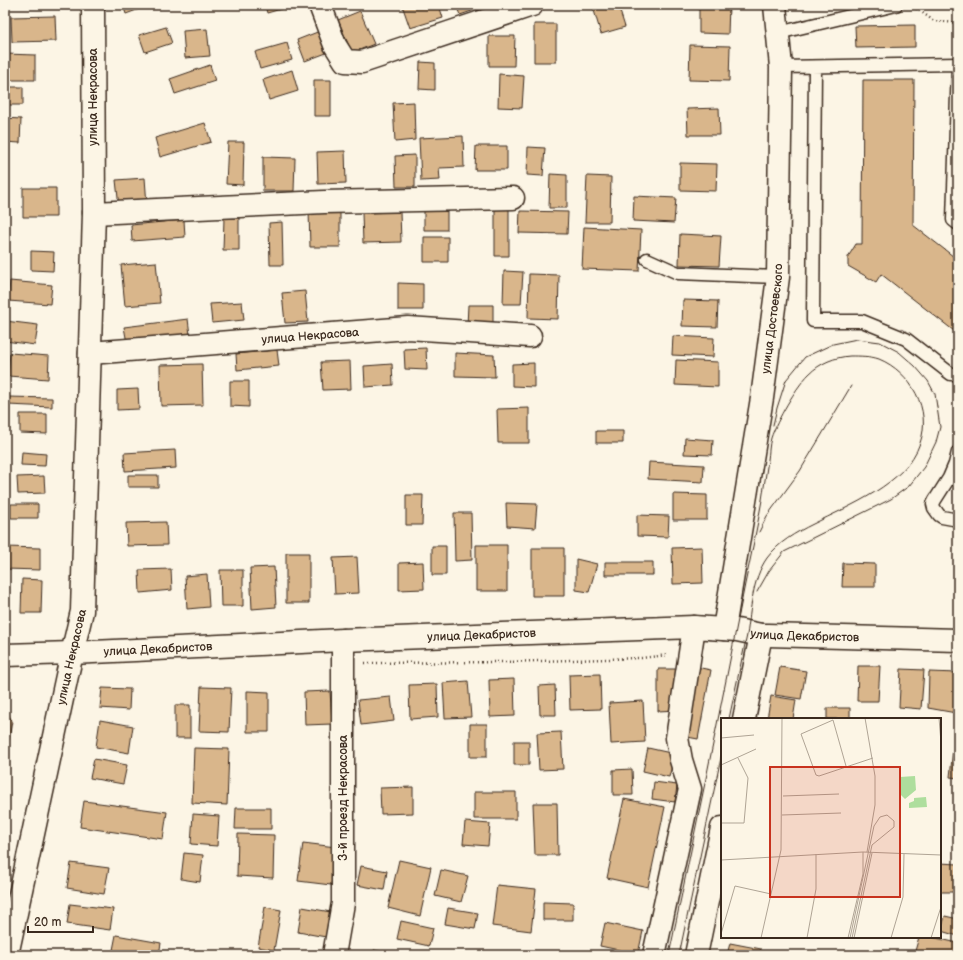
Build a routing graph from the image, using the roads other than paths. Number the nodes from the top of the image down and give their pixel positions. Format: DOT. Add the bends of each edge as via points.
graph roads {
  1 [pos="93,5"];
  2 [pos="320,5"];
  3 [pos="532,5"];
  4 [pos="775,5"];
  5 [pos="896,5"];
  6 [pos="778,33"];
  7 [pos="958,64"];
  8 [pos="781,67"];
  9 [pos="815,67"];
  10 [pos="513,198"];
  11 [pos="94,213"];
  12 [pos="958,224"];
  13 [pos="647,259"];
  14 [pos="778,277"];
  15 [pos="530,336"];
  16 [pos="90,353"];
  17 [pos="958,374"];
  18 [pos="958,452"];
  19 [pos="958,520"];
  20 [pos="694,627"];
  21 [pos="724,629"];
  22 [pos="760,635"];
  23 [pos="343,640"];
  24 [pos="958,640"];
  25 [pos="72,653"];
  26 [pos="5,655"];
  27 [pos="744,718"];
  28 [pos="721,833"];
  29 [pos="8,944"];
  30 [pos="334,955"];
  31 [pos="654,955"];
  32 [pos="696,955"];
  1 -- 11 [label="street, улица Некрасова"];
  2 -- 3 [label="street" via="335,45 345,61 362,62"];
  4 -- 6 [label="street, улица Достоевского"];
  5 -- 6 [label="lane"];
  6 -- 8 [label="street, улица Достоевского"];
  7 -- 9 [label="lane"];
  7 -- 12 [label="lane" via="953,220"];
  8 -- 9 [label="lane"];
  8 -- 14 [label="street, улица Достоевского"];
  9 -- 17 [label="lane" via="813,321 862,321 906,339 951,374"];
  10 -- 11 [label="street" via="324,202"];
  11 -- 16 [label="street, улица Некрасова"];
  13 -- 14 [label="lane" via="678,273"];
  14 -- 21 [label="street, улица Достоевского" via="762,398"];
  15 -- 16 [label="street, улица Некрасова" via="408,328"];
  16 -- 25 [label="street, улица Некрасова" via="82,612"];
  18 -- 19 [label="lane" via="949,478 933,504 938,515"];
  20 -- 21 [label="street, улица Декабристов"];
  20 -- 23 [label="street, улица Декабристов"];
  20 -- 31 [label="street" via="677,738 690,789"];
  21 -- 22 [label="street, улица Декабристов"];
  22 -- 24 [label="street, улица Декабристов"];
  22 -- 27 [label="street"];
  23 -- 25 [label="street, улица Декабристов"];
  23 -- 30 [label="street, 3-й проезд Некрасова" via="343,903"];
  25 -- 26 [label="street, улица Декабристов"];
  25 -- 29 [label="street, улица Некрасова"];
  28 -- 32 [label="street"];
}
